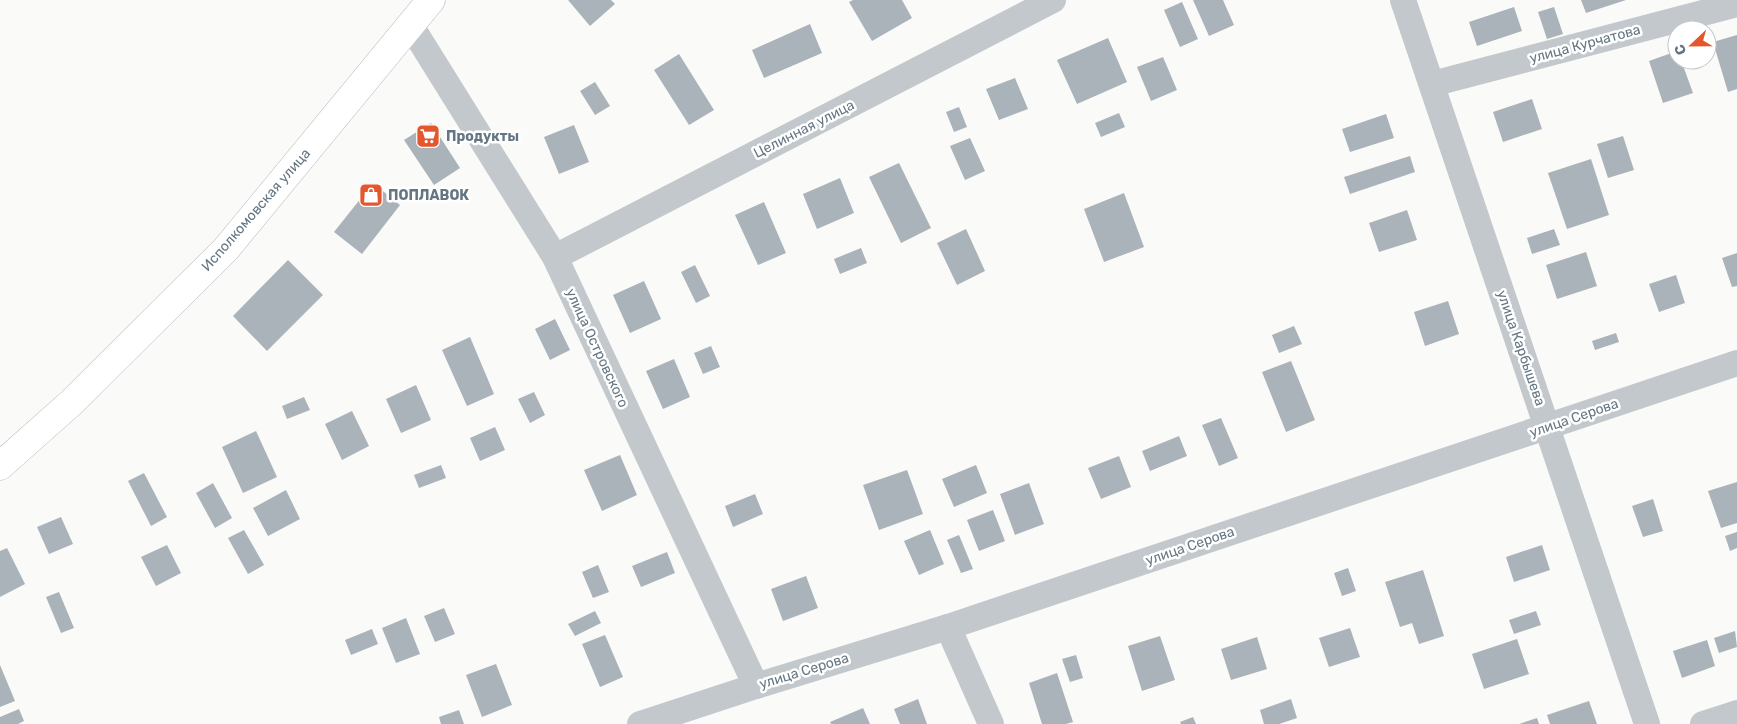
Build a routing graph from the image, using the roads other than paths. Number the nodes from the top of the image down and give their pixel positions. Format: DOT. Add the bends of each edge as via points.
graph roads {
  1 [pos="431,0"];
  2 [pos="1054,0"];
  3 [pos="1403,0"];
  4 [pos="1737,4"];
  5 [pos="411,26"];
  6 [pos="1432,84"];
  7 [pos="554,257"];
  8 [pos="1737,363"];
  9 [pos="1547,427"];
  10 [pos="0,466"];
  11 [pos="948,627"];
  12 [pos="756,686"];
  13 [pos="1737,713"];
  14 [pos="640,724"];
  15 [pos="991,724"];
  16 [pos="1647,724"];
  17 [pos="1703,724"];
  1 -- 5 [label="main road, Исполкомовская улица"];
  2 -- 7 [label="street, Целинная улица"];
  3 -- 6 [label="street, улица Карбышева"];
  4 -- 6 [label="street, улица Курчатова"];
  5 -- 7 [label="street, улица Островского"];
  5 -- 10 [label="main road, Исполкомовская улица" via="226,249 72,402"];
  6 -- 9 [label="street, улица Карбышева"];
  7 -- 12 [label="street, улица Островского"];
  8 -- 9 [label="street, улица Серова"];
  9 -- 11 [label="street, улица Серова"];
  9 -- 16 [label="street, улица Карбышева"];
  11 -- 12 [label="street, улица Серова"];
  11 -- 15 [label="street"];
  12 -- 14 [label="street, улица Серова"];
  13 -- 17 [label="street"];
}
